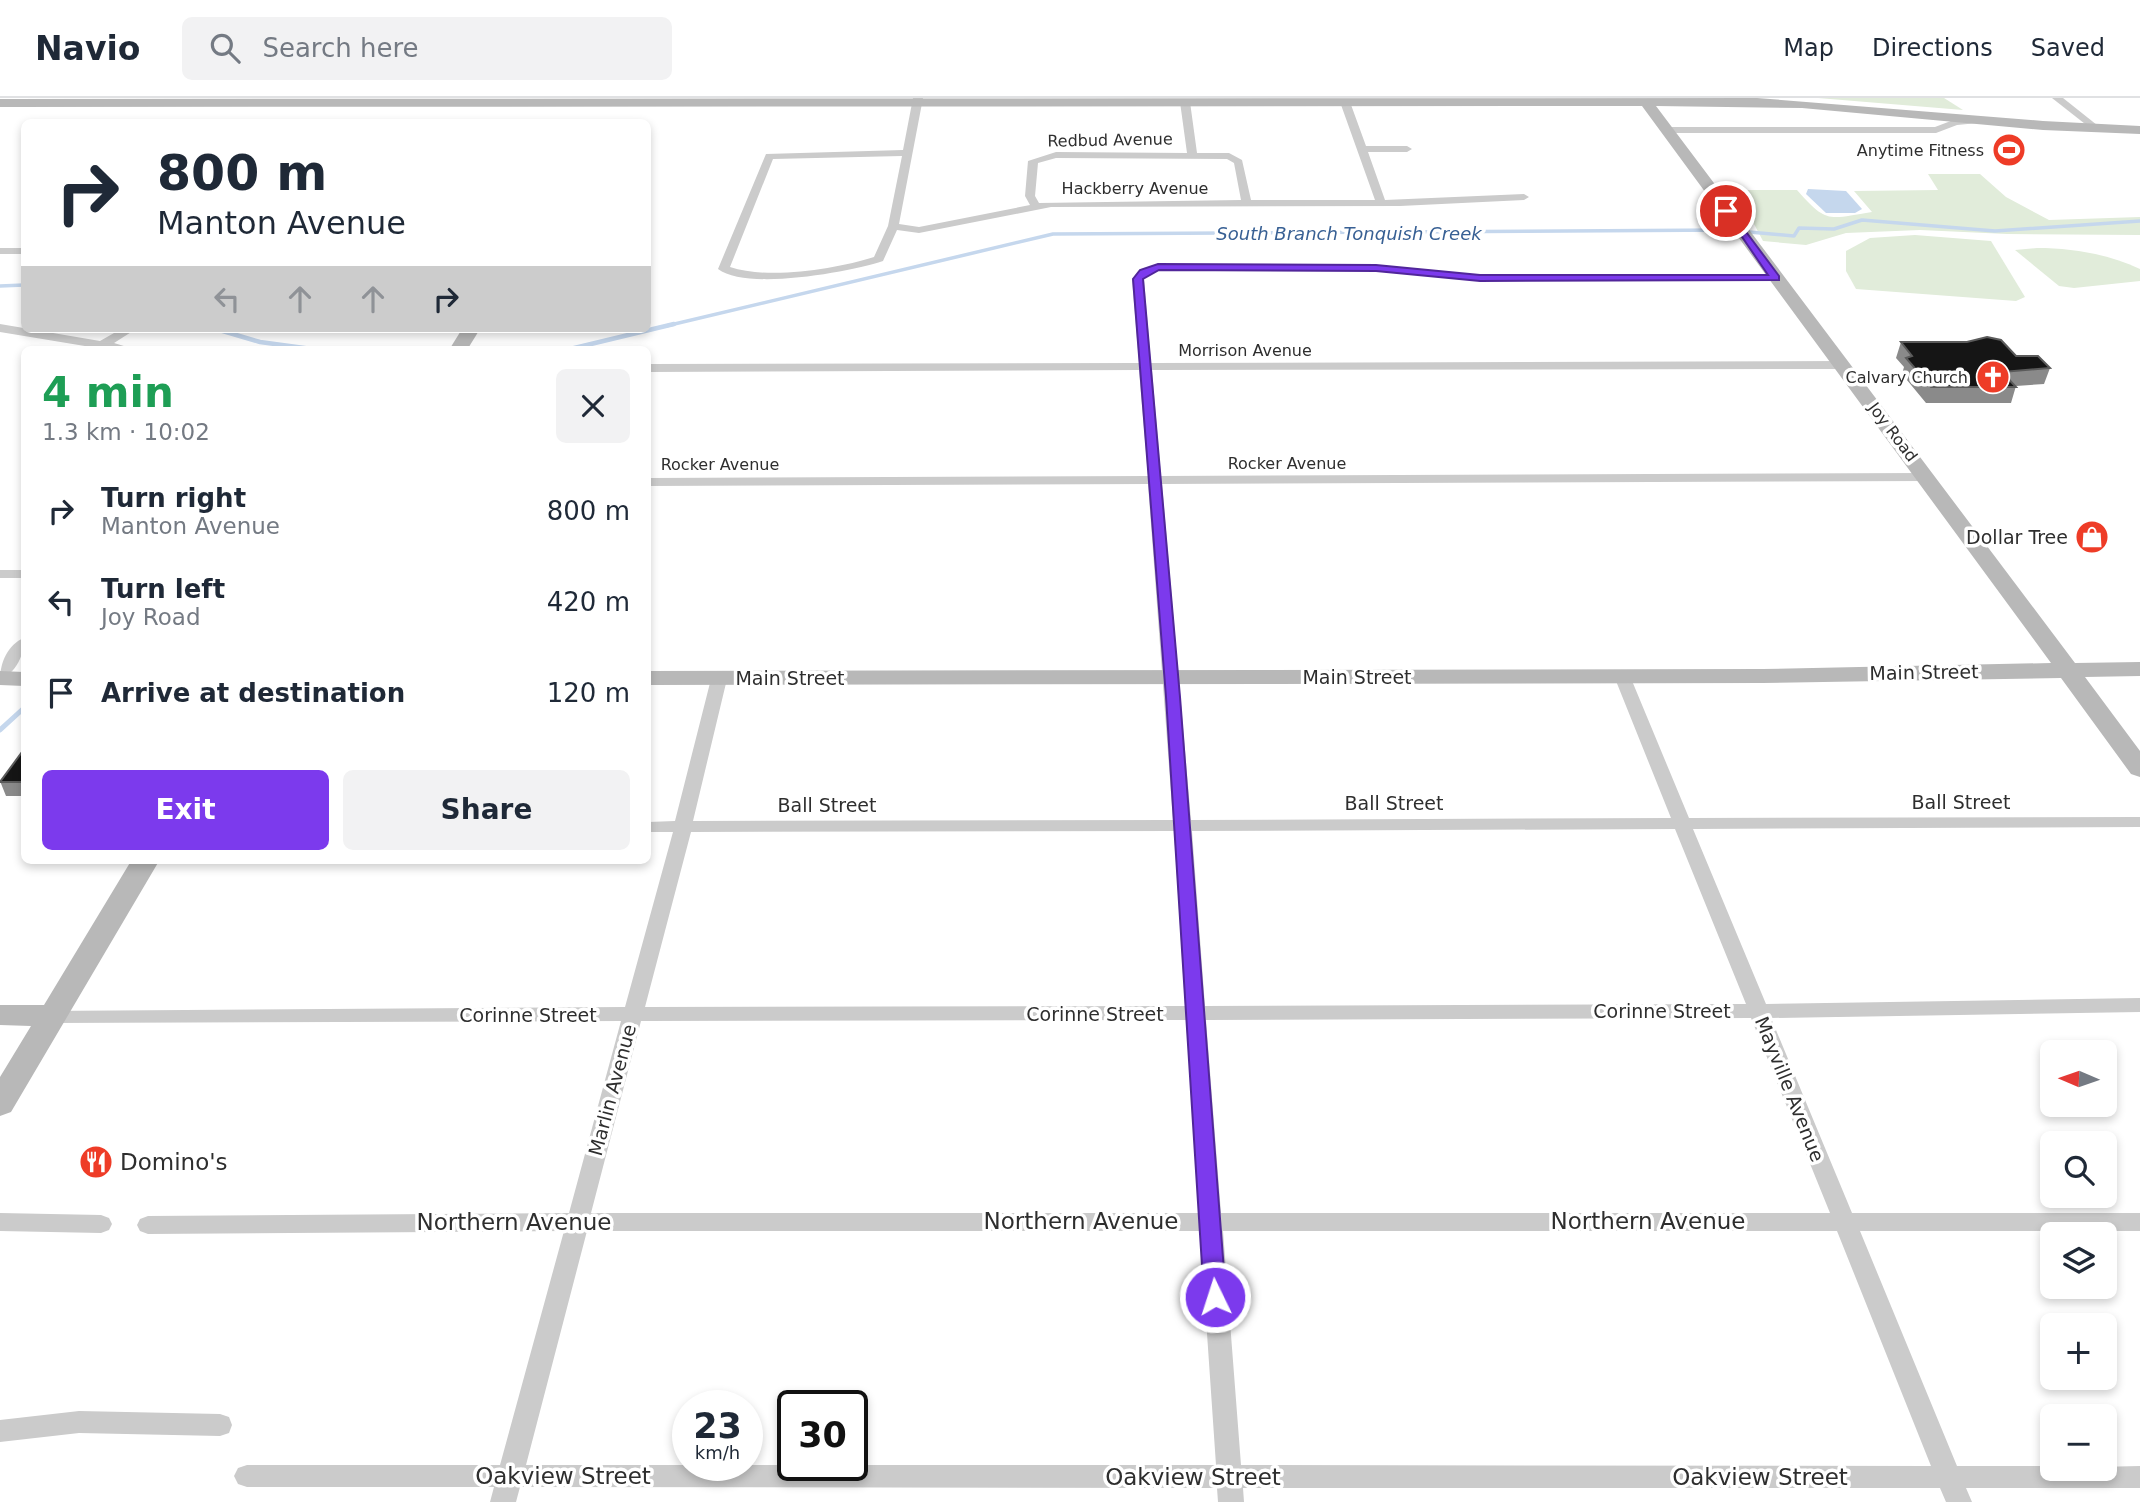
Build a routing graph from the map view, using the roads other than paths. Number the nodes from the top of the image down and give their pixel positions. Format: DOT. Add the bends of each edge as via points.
graph roads {
  1 [pos="2057,98"];
  2 [pos="612,100"];
  3 [pos="918,100"];
  4 [pos="1239,100"];
  5 [pos="1644,100"];
  6 [pos="1185,102"];
  7 [pos="1345,102"];
  8 [pos="0,103"];
  9 [pos="600,119"];
  10 [pos="1975,121"];
  11 [pos="2097,129"];
  12 [pos="1666,130"];
  13 [pos="2140,130"];
  14 [pos="1363,149"];
  15 [pos="1407,149"];
  16 [pos="907,153"];
  17 [pos="1192,155"];
  18 [pos="1524,197"];
  19 [pos="1381,203"];
  20 [pos="1247,204"];
  21 [pos="1035,205"];
  22 [pos="893,226"];
  23 [pos="1740,230"];
  24 [pos="0,251"];
  25 [pos="21,251"];
  26 [pos="1776,278"];
  27 [pos="0,328"];
  28 [pos="21,331"];
  29 [pos="32,333"];
  30 [pos="123,333"];
  31 [pos="104,344"];
  32 [pos="113,346"];
  33 [pos="1843,365"];
  34 [pos="1144,366"];
  35 [pos="651,368"];
  36 [pos="1927,477"];
  37 [pos="1154,481"];
  38 [pos="651,482"];
  39 [pos="0,574"];
  40 [pos="21,574"];
  41 [pos="21,647"];
  42 [pos="2067,668"];
  43 [pos="2140,669"];
  44 [pos="0,676"];
  45 [pos="1622,676"];
  46 [pos="1171,677"];
  47 [pos="651,678"];
  48 [pos="21,679"];
  49 [pos="719,679"];
  50 [pos="2140,769"];
  51 [pos="2140,822"];
  52 [pos="1181,824"];
  53 [pos="1683,825"];
  54 [pos="651,827"];
  55 [pos="683,827"];
  56 [pos="143,864"];
  57 [pos="2140,1005"];
  58 [pos="1758,1011"];
  59 [pos="1195,1013"];
  60 [pos="631,1014"];
  61 [pos="0,1015"];
  62 [pos="51,1016"];
  63 [pos="0,1104"];
  64 [pos="1209,1221"];
  65 [pos="0,1222"];
  66 [pos="578,1222"];
  67 [pos="1845,1222"];
  68 [pos="2140,1222"];
  69 [pos="101,1224"];
  70 [pos="148,1225"];
  71 [pos="219,1425"];
  72 [pos="0,1431"];
  73 [pos="247,1476"];
  74 [pos="510,1476"];
  75 [pos="2140,1477"];
  76 [pos="1949,1478"];
  77 [pos="1230,1489"];
  78 [pos="503,1502"];
  79 [pos="1959,1502"];
  1 -- 11 [label="street"];
  2 -- 3 [label="street"];
  2 -- 8 [label="street"];
  2 -- 9 [label="street"];
  3 -- 6 [label="street"];
  3 -- 16 [label="street"];
  4 -- 6 [label="street"];
  4 -- 7 [label="street"];
  5 -- 7 [label="street"];
  5 -- 10 [label="street" via="1806,104"];
  5 -- 12 [label="street, Joy Road"];
  6 -- 17 [label="street"];
  7 -- 14 [label="street"];
  10 -- 11 [label="street"];
  10 -- 12 [label="street" via="1936,130"];
  11 -- 13 [label="street"];
  12 -- 23 [label="street, Joy Road"];
  14 -- 15 [label="street"];
  14 -- 19 [label="street"];
  16 -- 22 [label="street"];
  16 -- 22 [label="street" via="769,156 724,269 815,273 876,261"];
  17 -- 20 [label="street, Redbud Avenue" via="1237,159"];
  17 -- 21 [label="street, Redbud Avenue" via="1041,157 1031,168 1030,196"];
  18 -- 19 [label="street, Hackberry Avenue"];
  19 -- 20 [label="street, Hackberry Avenue"];
  20 -- 21 [label="street, Hackberry Avenue"];
  21 -- 22 [label="street, Hackberry Avenue" via="919,230"];
  23 -- 26 [label="street, Joy Road"];
  24 -- 25 [label="street"];
  26 -- 33 [label="street, Joy Road"];
  26 -- 34 [label="street" via="1480,278 1376,268 1158,267 1138,279"];
  27 -- 28 [label="street"];
  29 -- 31 [label="street"];
  30 -- 31 [label="street"];
  31 -- 32 [label="street"];
  33 -- 34 [label="street, Morrison Avenue"];
  33 -- 36 [label="street, Joy Road"];
  34 -- 35 [label="street, Morrison Avenue"];
  34 -- 37 [label="street"];
  36 -- 37 [label="street, Rocker Avenue"];
  36 -- 42 [label="street, Joy Road"];
  37 -- 38 [label="street, Rocker Avenue"];
  37 -- 46 [label="street"];
  39 -- 40 [label="street"];
  41 -- 44 [label="street"];
  42 -- 43 [label="street, Main Street"];
  42 -- 45 [label="street, Main Street"];
  42 -- 50 [label="street, Joy Road"];
  44 -- 48 [label="street"];
  45 -- 46 [label="street, Main Street"];
  45 -- 53 [label="street, Mayville Avenue"];
  46 -- 49 [label="street, Main Street"];
  46 -- 52 [label="street"];
  47 -- 49 [label="street, Main Street"];
  49 -- 55 [label="street, Marlin Avenue"];
  51 -- 53 [label="street, Ball Street"];
  52 -- 53 [label="street, Ball Street"];
  52 -- 55 [label="street, Ball Street"];
  52 -- 59 [label="street"];
  53 -- 58 [label="street, Mayville Avenue"];
  54 -- 55 [label="street, Ball Street"];
  55 -- 60 [label="street, Marlin Avenue"];
  56 -- 62 [label="street"];
  57 -- 58 [label="street, Corinne Street"];
  58 -- 59 [label="street, Corinne Street"];
  58 -- 67 [label="street, Mayville Avenue"];
  59 -- 60 [label="street, Corinne Street"];
  59 -- 64 [label="street"];
  60 -- 62 [label="street, Corinne Street"];
  60 -- 66 [label="street, Marlin Avenue"];
  61 -- 62 [label="street"];
  62 -- 63 [label="street"];
  64 -- 66 [label="street, Northern Avenue"];
  64 -- 67 [label="street, Northern Avenue"];
  64 -- 77 [label="street"];
  65 -- 69 [label="street"];
  66 -- 70 [label="street, Northern Avenue"];
  66 -- 74 [label="street, Marlin Avenue"];
  67 -- 68 [label="street, Northern Avenue"];
  67 -- 76 [label="street, Mayville Avenue"];
  71 -- 72 [label="street" via="79,1422"];
  73 -- 74 [label="street, Oakview Street"];
  74 -- 77 [label="street, Oakview Street"];
  74 -- 78 [label="street, Marlin Avenue"];
  75 -- 76 [label="street, Oakview Street"];
  76 -- 77 [label="street, Oakview Street"];
  76 -- 79 [label="street, Mayville Avenue"];
}
